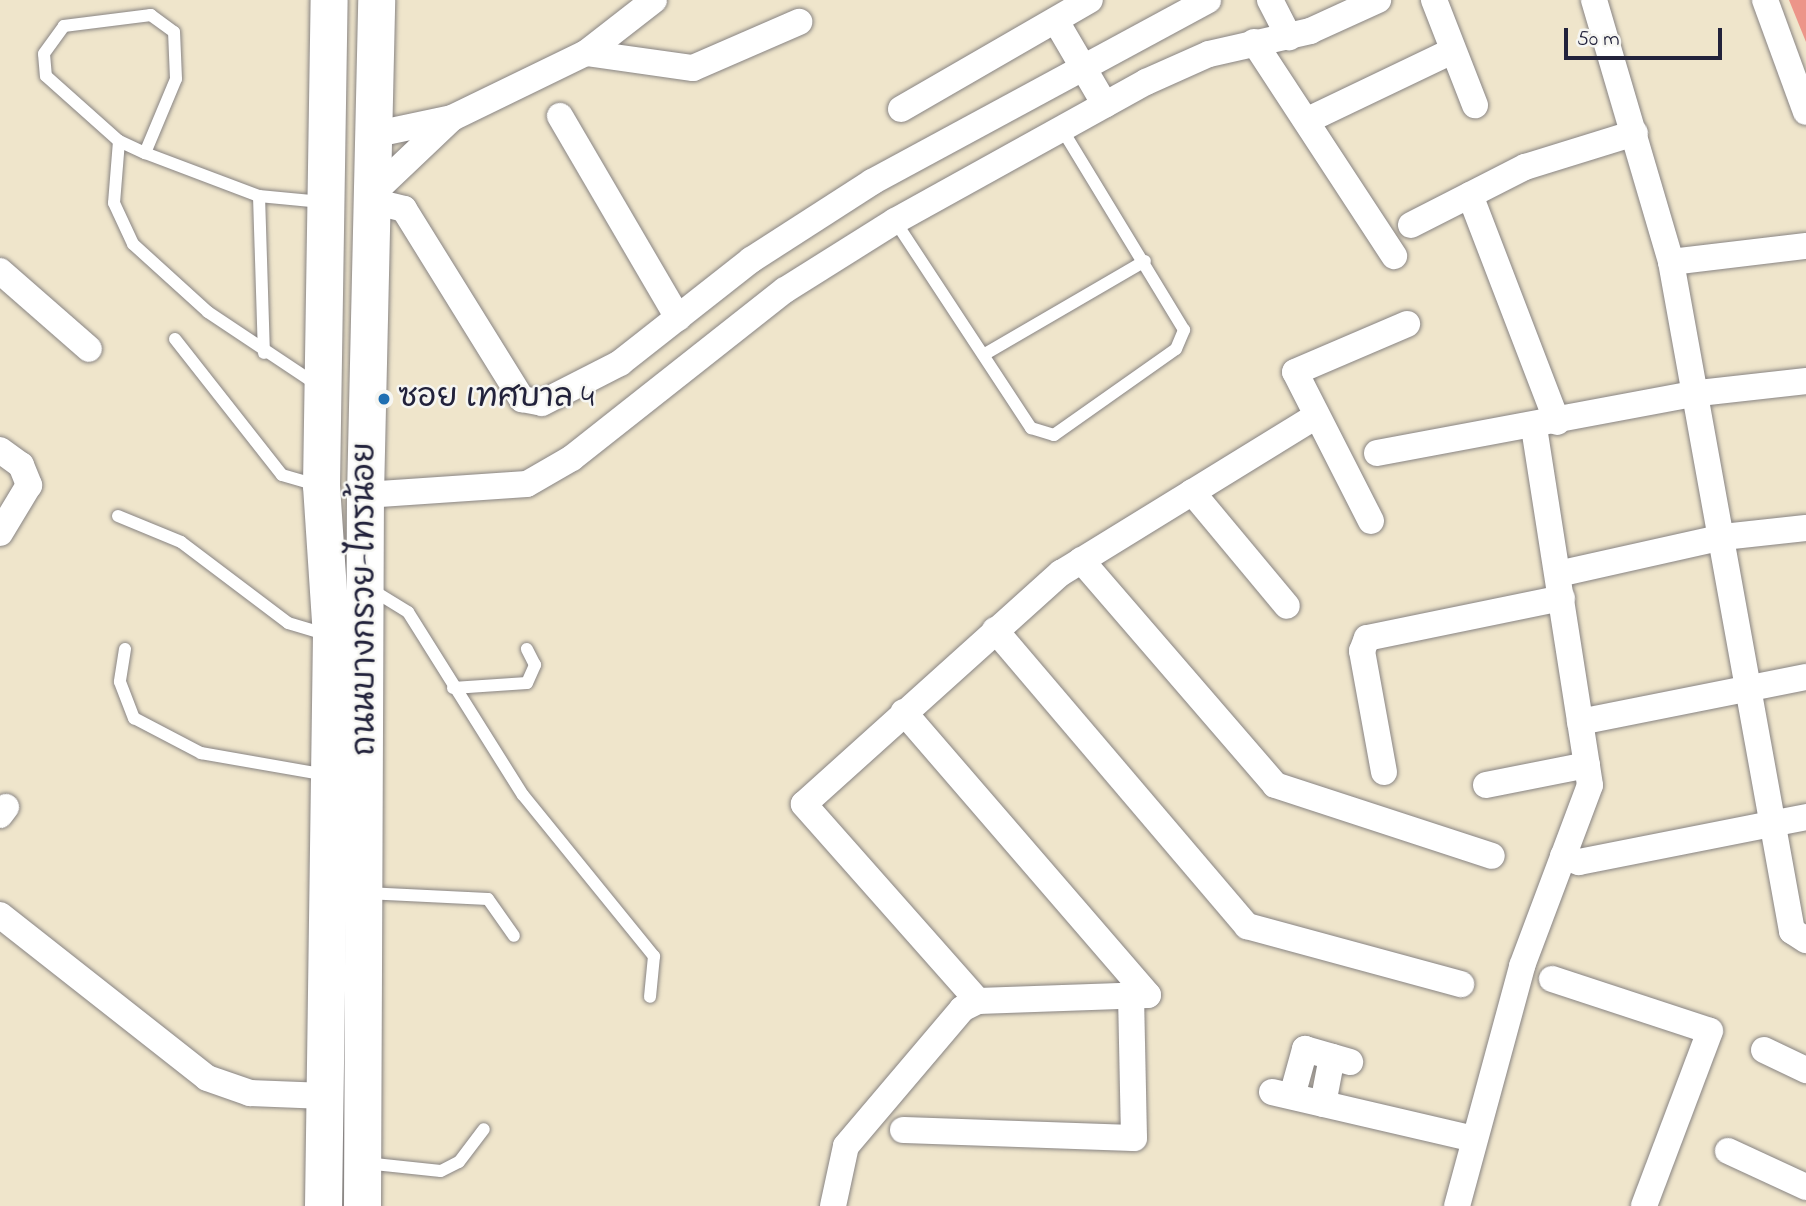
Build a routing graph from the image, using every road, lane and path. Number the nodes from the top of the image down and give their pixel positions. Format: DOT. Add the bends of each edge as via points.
graph roads {
  1 [pos="329,0"];
  2 [pos="376,0"];
  3 [pos="654,0"];
  4 [pos="1090,0"];
  5 [pos="1208,0"];
  6 [pos="1270,0"];
  7 [pos="1378,0"];
  8 [pos="1434,0"];
  9 [pos="1594,0"];
  10 [pos="1765,0"];
  11 [pos="1056,21"];
  12 [pos="799,22"];
  13 [pos="1289,37"];
  14 [pos="1254,42"];
  15 [pos="1452,51"];
  16 [pos="586,53"];
  17 [pos="1085,68"];
  18 [pos="1105,105"];
  19 [pos="1475,105"];
  20 [pos="901,109"];
  21 [pos="1806,112"];
  22 [pos="560,116"];
  23 [pos="452,118"];
  24 [pos="1310,119"];
  25 [pos="1062,129"];
  26 [pos="1635,132"];
  27 [pos="372,135"];
  28 [pos="119,141"];
  29 [pos="145,153"];
  30 [pos="1470,195"];
  31 [pos="259,196"];
  32 [pos="372,198"];
  33 [pos="327,202"];
  34 [pos="895,220"];
  35 [pos="1412,225"];
  36 [pos="1806,246"];
  37 [pos="1394,256"];
  38 [pos="1145,261"];
  39 [pos="1671,262"];
  40 [pos="0,271"];
  41 [pos="678,318"];
  42 [pos="1407,324"];
  43 [pos="175,339"];
  44 [pos="89,349"];
  45 [pos="264,353"];
  46 [pos="985,354"];
  47 [pos="620,363"];
  48 [pos="1806,382"];
  49 [pos="322,387"];
  50 [pos="1699,393"];
  51 [pos="639,405"];
  52 [pos="1316,416"];
  53 [pos="1546,424"];
  54 [pos="0,450"];
  55 [pos="1377,453"];
  56 [pos="321,485"];
  57 [pos="1192,492"];
  58 [pos="365,495"];
  59 [pos="118,516"];
  60 [pos="1371,521"];
  61 [pos="1806,528"];
  62 [pos="0,533"];
  63 [pos="1723,537"];
  64 [pos="1081,560"];
  65 [pos="1560,586"];
  66 [pos="365,587"];
  67 [pos="1287,606"];
  68 [pos="995,630"];
  69 [pos="331,636"];
  70 [pos="125,649"];
  71 [pos="527,649"];
  72 [pos="1806,677"];
  73 [pos="1747,684"];
  74 [pos="453,688"];
  75 [pos="904,712"];
  76 [pos="1580,722"];
  77 [pos="1587,765"];
  78 [pos="1384,772"];
  79 [pos="329,775"];
  80 [pos="1486,785"];
  81 [pos="1806,817"];
  82 [pos="1771,821"];
  83 [pos="1492,856"];
  84 [pos="1563,856"];
  85 [pos="366,893"];
  86 [pos="0,915"];
  87 [pos="514,936"];
  88 [pos="1806,940"];
  89 [pos="1552,979"];
  90 [pos="1461,984"];
  91 [pos="1130,996"];
  92 [pos="650,997"];
  93 [pos="978,1001"];
  94 [pos="326,1031"];
  95 [pos="366,1031"];
  96 [pos="1764,1050"];
  97 [pos="1806,1070"];
  98 [pos="325,1096"];
  99 [pos="1323,1104"];
  100 [pos="484,1129"];
  101 [pos="903,1130"];
  102 [pos="1474,1139"];
  103 [pos="1728,1151"];
  104 [pos="364,1163"];
  105 [pos="1806,1187"];
  106 [pos="323,1206"];
  107 [pos="362,1206"];
  108 [pos="833,1206"];
  109 [pos="1457,1206"];
  110 [pos="1644,1206"];
  1 -- 33 [label="main road, ถนนบางกรวย-ไทรน้อย"];
  2 -- 27 [label="main road, ถนนบางกรวย-ไทรน้อย"];
  3 -- 16 [label="street"];
  4 -- 11 [label="street"];
  5 -- 17 [label="street"];
  6 -- 13 [label="street"];
  7 -- 13 [label="street"];
  8 -- 15 [label="street"];
  9 -- 26 [label="street"];
  10 -- 21 [label="street"];
  11 -- 17 [label="street"];
  11 -- 20 [label="street"];
  12 -- 16 [label="street" via="692,68"];
  13 -- 14 [label="street"];
  14 -- 18 [label="street" via="1209,54"];
  14 -- 24 [label="street"];
  15 -- 19 [label="street"];
  15 -- 24 [label="street"];
  16 -- 23 [label="street"];
  17 -- 18 [label="street"];
  17 -- 41 [label="street" via="873,181 751,260"];
  18 -- 25 [label="street"];
  22 -- 41 [label="street"];
  23 -- 27 [label="street"];
  23 -- 32 [label="street"];
  24 -- 37 [label="street"];
  25 -- 34 [label="street"];
  25 -- 38 [label="lane"];
  26 -- 30 [label="street" via="1525,167"];
  26 -- 39 [label="street"];
  27 -- 32 [label="main road, ถนนบางกรวย-ไทรน้อย"];
  28 -- 29 [label="lane"];
  28 -- 29 [label="lane" via="53,89 44,54 71,22 151,15 174,32 177,61"];
  28 -- 45 [label="lane" via="114,203 119,226 208,312"];
  29 -- 31 [label="lane"];
  30 -- 35 [label="street"];
  30 -- 53 [label="street"];
  31 -- 33 [label="lane"];
  31 -- 45 [label="lane"];
  32 -- 47 [label="street" via="404,209 522,398 542,403"];
  32 -- 58 [label="main road, ถนนบางกรวย-ไทรน้อย"];
  33 -- 49 [label="main road, ถนนบางกรวย-ไทรน้อย"];
  34 -- 46 [label="lane"];
  34 -- 51 [label="street" via="785,290"];
  36 -- 39 [label="street"];
  38 -- 46 [label="lane"];
  38 -- 46 [label="lane" via="1184,330 1182,343 1054,435 1031,428"];
  39 -- 50 [label="street"];
  40 -- 44 [label="street"];
  41 -- 47 [label="street"];
  42 -- 52 [label="street" via="1294,372"];
  43 -- 56 [label="lane" via="282,475"];
  45 -- 49 [label="lane"];
  47 -- 51 [label="street"];
  48 -- 50 [label="street"];
  49 -- 56 [label="main road, ถนนบางกรวย-ไทรน้อย"];
  50 -- 53 [label="street"];
  50 -- 63 [label="street"];
  51 -- 58 [label="street" via="572,458 527,484"];
  52 -- 57 [label="street"];
  52 -- 60 [label="street"];
  53 -- 55 [label="street"];
  53 -- 65 [label="street"];
  54 -- 62 [label="street" via="21,465 29,485"];
  56 -- 69 [label="main road, ถนนบางกรวย-ไทรน้อย"];
  57 -- 64 [label="street"];
  57 -- 67 [label="street"];
  58 -- 66 [label="main road, ถนนบางกรวย-ไทรน้อย"];
  59 -- 69 [label="lane" via="181,542 288,623"];
  61 -- 63 [label="street"];
  63 -- 65 [label="street"];
  63 -- 73 [label="street"];
  64 -- 68 [label="street"];
  64 -- 83 [label="street" via="1275,785"];
  65 -- 76 [label="street"];
  65 -- 78 [label="street" via="1367,638 1362,651"];
  66 -- 74 [label="lane" via="408,612"];
  66 -- 85 [label="main road, ถนนบางกรวย-ไทรน้อย"];
  68 -- 75 [label="street"];
  68 -- 90 [label="street" via="1247,926"];
  69 -- 79 [label="main road, ถนนบางกรวย-ไทรน้อย"];
  70 -- 79 [label="lane" via="120,682 134,718 201,753"];
  71 -- 74 [label="lane" via="535,665 527,683"];
  72 -- 73 [label="street"];
  73 -- 76 [label="street"];
  73 -- 82 [label="street"];
  74 -- 92 [label="lane" via="523,795 654,956"];
  75 -- 91 [label="street" via="1148,995"];
  75 -- 93 [label="street" via="804,804"];
  76 -- 77 [label="street"];
  77 -- 80 [label="street"];
  77 -- 84 [label="street" via="1590,785"];
  79 -- 94 [label="main road, ถนนบางกรวย-ไทรน้อย"];
  81 -- 82 [label="street"];
  82 -- 84 [label="street" via="1579,862"];
  82 -- 88 [label="street" via="1793,931"];
  84 -- 102 [label="street" via="1522,966"];
  85 -- 87 [label="lane" via="488,900"];
  85 -- 95 [label="main road, ถนนบางกรวย-ไทรน้อย"];
  86 -- 98 [label="street" via="207,1078 250,1093"];
  89 -- 110 [label="street" via="1710,1031"];
  91 -- 93 [label="street"];
  91 -- 101 [label="street" via="1134,1138"];
  93 -- 108 [label="street" via="962,1009 846,1146"];
  94 -- 95 [label="main road"];
  94 -- 98 [label="main road, ถนนบางกรวย-ไทรน้อย"];
  95 -- 104 [label="main road, ถนนบางกรวย-ไทรน้อย"];
  96 -- 97 [label="street"];
  98 -- 106 [label="main road, ถนนบางกรวย-ไทรน้อย"];
  99 -- 99 [label="street" via="1282,1094 1304,1049 1341,1059"];
  99 -- 102 [label="street"];
  100 -- 104 [label="lane" via="459,1162 441,1171"];
  102 -- 109 [label="street"];
  103 -- 105 [label="street"];
  104 -- 107 [label="main road, ถนนบางกรวย-ไทรน้อย"];
}
